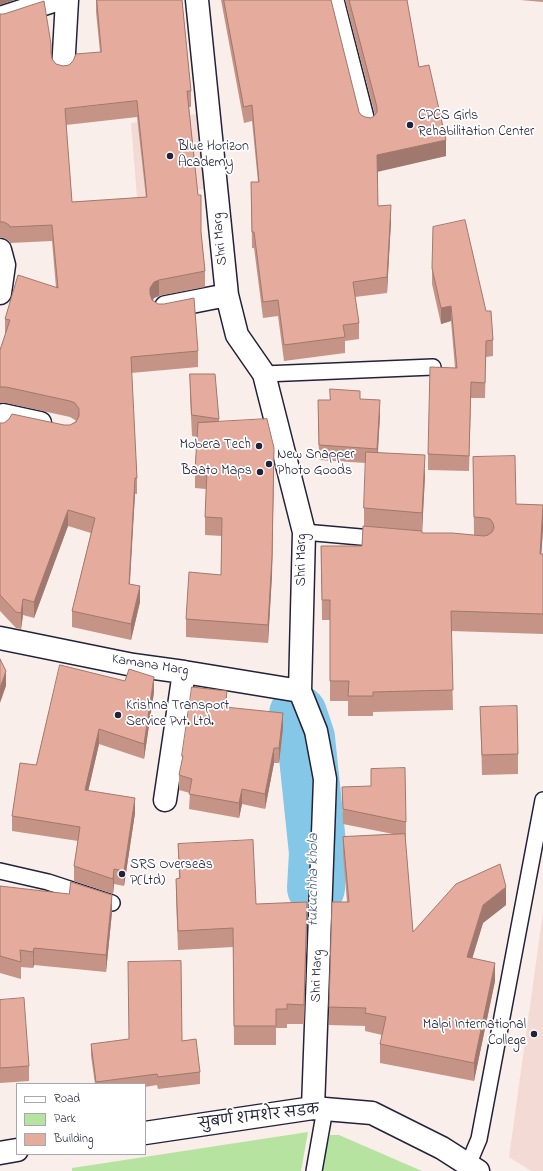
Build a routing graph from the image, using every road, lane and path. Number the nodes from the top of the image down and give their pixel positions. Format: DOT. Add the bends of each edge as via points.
graph roads {
  1 [pos="56,0"];
  2 [pos="67,0"];
  3 [pos="197,0"];
  4 [pos="336,0"];
  5 [pos="0,18"];
  6 [pos="63,70"];
  7 [pos="368,124"];
  8 [pos="0,250"];
  9 [pos="0,292"];
  10 [pos="227,295"];
  11 [pos="162,308"];
  12 [pos="433,367"];
  13 [pos="264,374"];
  14 [pos="0,427"];
  15 [pos="60,427"];
  16 [pos="304,532"];
  17 [pos="398,540"];
  18 [pos="0,638"];
  19 [pos="184,672"];
  20 [pos="300,692"];
  21 [pos="165,800"];
  22 [pos="543,800"];
  23 [pos="539,844"];
  24 [pos="0,871"];
  25 [pos="112,903"];
  26 [pos="319,1108"];
  27 [pos="146,1133"];
  28 [pos="16,1150"];
  29 [pos="0,1153"];
  30 [pos="473,1168"];
  31 [pos="314,1171"];
  1 -- 5 [label="street"];
  2 -- 6 [label="street"];
  3 -- 10 [label="street, Shri Marg"];
  4 -- 7 [label="lane"];
  8 -- 9 [label="street" via="4,265"];
  10 -- 11 [label="street"];
  10 -- 13 [label="street, Shri Marg" via="237,335"];
  12 -- 13 [label="lane"];
  13 -- 16 [label="street, Shri Marg"];
  14 -- 15 [label="street" via="3,415"];
  16 -- 17 [label="lane"];
  16 -- 20 [label="street, Shri Marg"];
  18 -- 19 [label="street, Kamana Marg" via="133,665"];
  19 -- 20 [label="street, Kamana Marg"];
  19 -- 21 [label="street"];
  20 -- 26 [label="street, Shri Marg" via="316,730 325,779"];
  22 -- 23 [label="lane"];
  23 -- 30 [label="lane"];
  24 -- 25 [label="lane" via="48,882"];
  26 -- 27 [label="street, सुबर्ण शमशेर सडक"];
  26 -- 30 [label="street, सुबर्ण शमशेर सडक" via="372,1113 442,1148"];
  26 -- 31 [label="lane"];
  28 -- 29 [label="street"];
}
